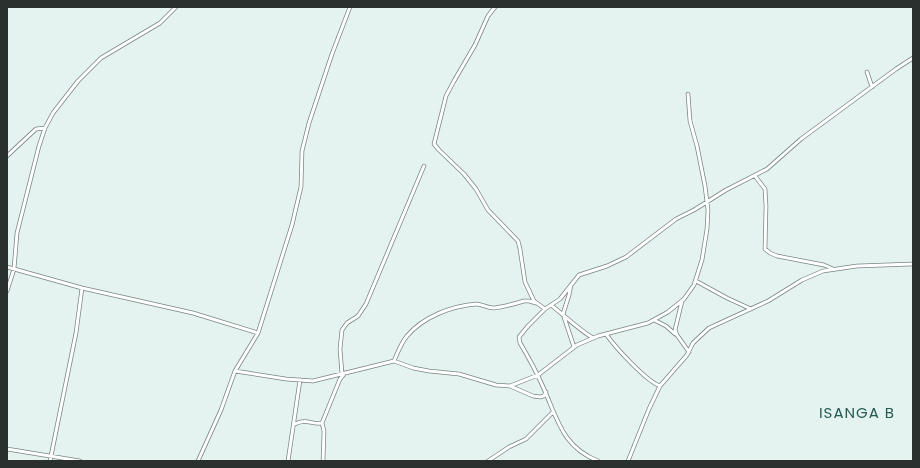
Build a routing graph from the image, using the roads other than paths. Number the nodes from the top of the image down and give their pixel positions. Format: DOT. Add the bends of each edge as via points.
graph roads {
  1 [pos="176,7"];
  2 [pos="350,7"];
  3 [pos="495,7"];
  4 [pos="913,58"];
  5 [pos="867,72"];
  6 [pos="872,86"];
  7 [pos="688,94"];
  8 [pos="45,128"];
  9 [pos="7,156"];
  10 [pos="424,166"];
  11 [pos="755,176"];
  12 [pos="707,202"];
  13 [pos="913,264"];
  14 [pos="7,267"];
  15 [pos="14,269"];
  16 [pos="833,269"];
  17 [pos="696,281"];
  18 [pos="571,284"];
  19 [pos="82,288"];
  20 [pos="7,291"];
  21 [pos="682,301"];
  22 [pos="537,304"];
  23 [pos="551,305"];
  24 [pos="545,309"];
  25 [pos="751,309"];
  26 [pos="563,314"];
  27 [pos="654,320"];
  28 [pos="258,333"];
  29 [pos="606,334"];
  30 [pos="677,335"];
  31 [pos="593,338"];
  32 [pos="574,347"];
  33 [pos="689,352"];
  34 [pos="394,360"];
  35 [pos="235,371"];
  36 [pos="344,373"];
  37 [pos="538,375"];
  38 [pos="300,380"];
  39 [pos="510,386"];
  40 [pos="660,386"];
  41 [pos="546,392"];
  42 [pos="553,412"];
  43 [pos="322,423"];
  44 [pos="294,424"];
  45 [pos="7,449"];
  46 [pos="51,456"];
  47 [pos="50,461"];
  48 [pos="80,461"];
  49 [pos="198,461"];
  50 [pos="288,461"];
  51 [pos="323,461"];
  52 [pos="488,461"];
  53 [pos="598,461"];
  54 [pos="628,461"];
  1 -- 8 [label="street" via="160,23 101,58 65,96"];
  2 -- 28 [label="street" via="309,123 302,151 301,186 292,225"];
  3 -- 22 [label="street" via="446,96 434,144 464,174 488,210 518,240 525,282"];
  4 -- 6 [label="street"];
  5 -- 6 [label="street"];
  6 -- 11 [label="street" via="793,145 773,165"];
  7 -- 12 [label="street" via="690,121"];
  8 -- 9 [label="street" via="36,129"];
  8 -- 15 [label="street" via="17,234"];
  10 -- 36 [label="street" via="366,304 358,316 342,328 340,349"];
  11 -- 12 [label="street"];
  11 -- 16 [label="street" via="765,189 765,250 777,256"];
  12 -- 17 [label="street" via="704,251"];
  12 -- 18 [label="street" via="676,219 626,257 607,266 581,273"];
  13 -- 16 [label="street"];
  14 -- 15 [label="street"];
  15 -- 19 [label="street"];
  15 -- 20 [label="street"];
  16 -- 25 [label="street" via="808,277"];
  17 -- 21 [label="street"];
  17 -- 25 [label="street"];
  18 -- 23 [label="street" via="560,299"];
  18 -- 26 [label="street"];
  19 -- 28 [label="street" via="179,309"];
  19 -- 46 [label="street" via="76,333"];
  21 -- 27 [label="street"];
  21 -- 30 [label="street" via="676,320"];
  22 -- 24 [label="street"];
  22 -- 34 [label="street" via="527,301 494,308 476,304 437,314 419,325 408,336"];
  23 -- 24 [label="street"];
  23 -- 26 [label="street"];
  24 -- 37 [label="street" via="519,337"];
  25 -- 33 [label="street" via="709,328 693,344"];
  26 -- 31 [label="street"];
  26 -- 32 [label="street"];
  27 -- 29 [label="street"];
  27 -- 30 [label="street"];
  28 -- 35 [label="street"];
  29 -- 31 [label="street"];
  29 -- 40 [label="street" via="646,378"];
  30 -- 33 [label="street"];
  31 -- 32 [label="street"];
  32 -- 37 [label="street"];
  33 -- 40 [label="street"];
  34 -- 36 [label="street"];
  34 -- 39 [label="street" via="412,368 459,374 496,385"];
  35 -- 38 [label="street"];
  35 -- 49 [label="street"];
  36 -- 38 [label="street" via="316,380"];
  36 -- 43 [label="street"];
  37 -- 39 [label="street"];
  37 -- 41 [label="street"];
  38 -- 44 [label="street"];
  39 -- 41 [label="street" via="537,397 544,396"];
  40 -- 54 [label="street"];
  41 -- 42 [label="street"];
  42 -- 52 [label="street" via="526,439"];
  42 -- 53 [label="street" via="573,445"];
  43 -- 44 [label="street" via="302,421"];
  43 -- 51 [label="street"];
  44 -- 50 [label="street"];
  45 -- 46 [label="street"];
  46 -- 47 [label="street"];
  46 -- 48 [label="street"];
}
